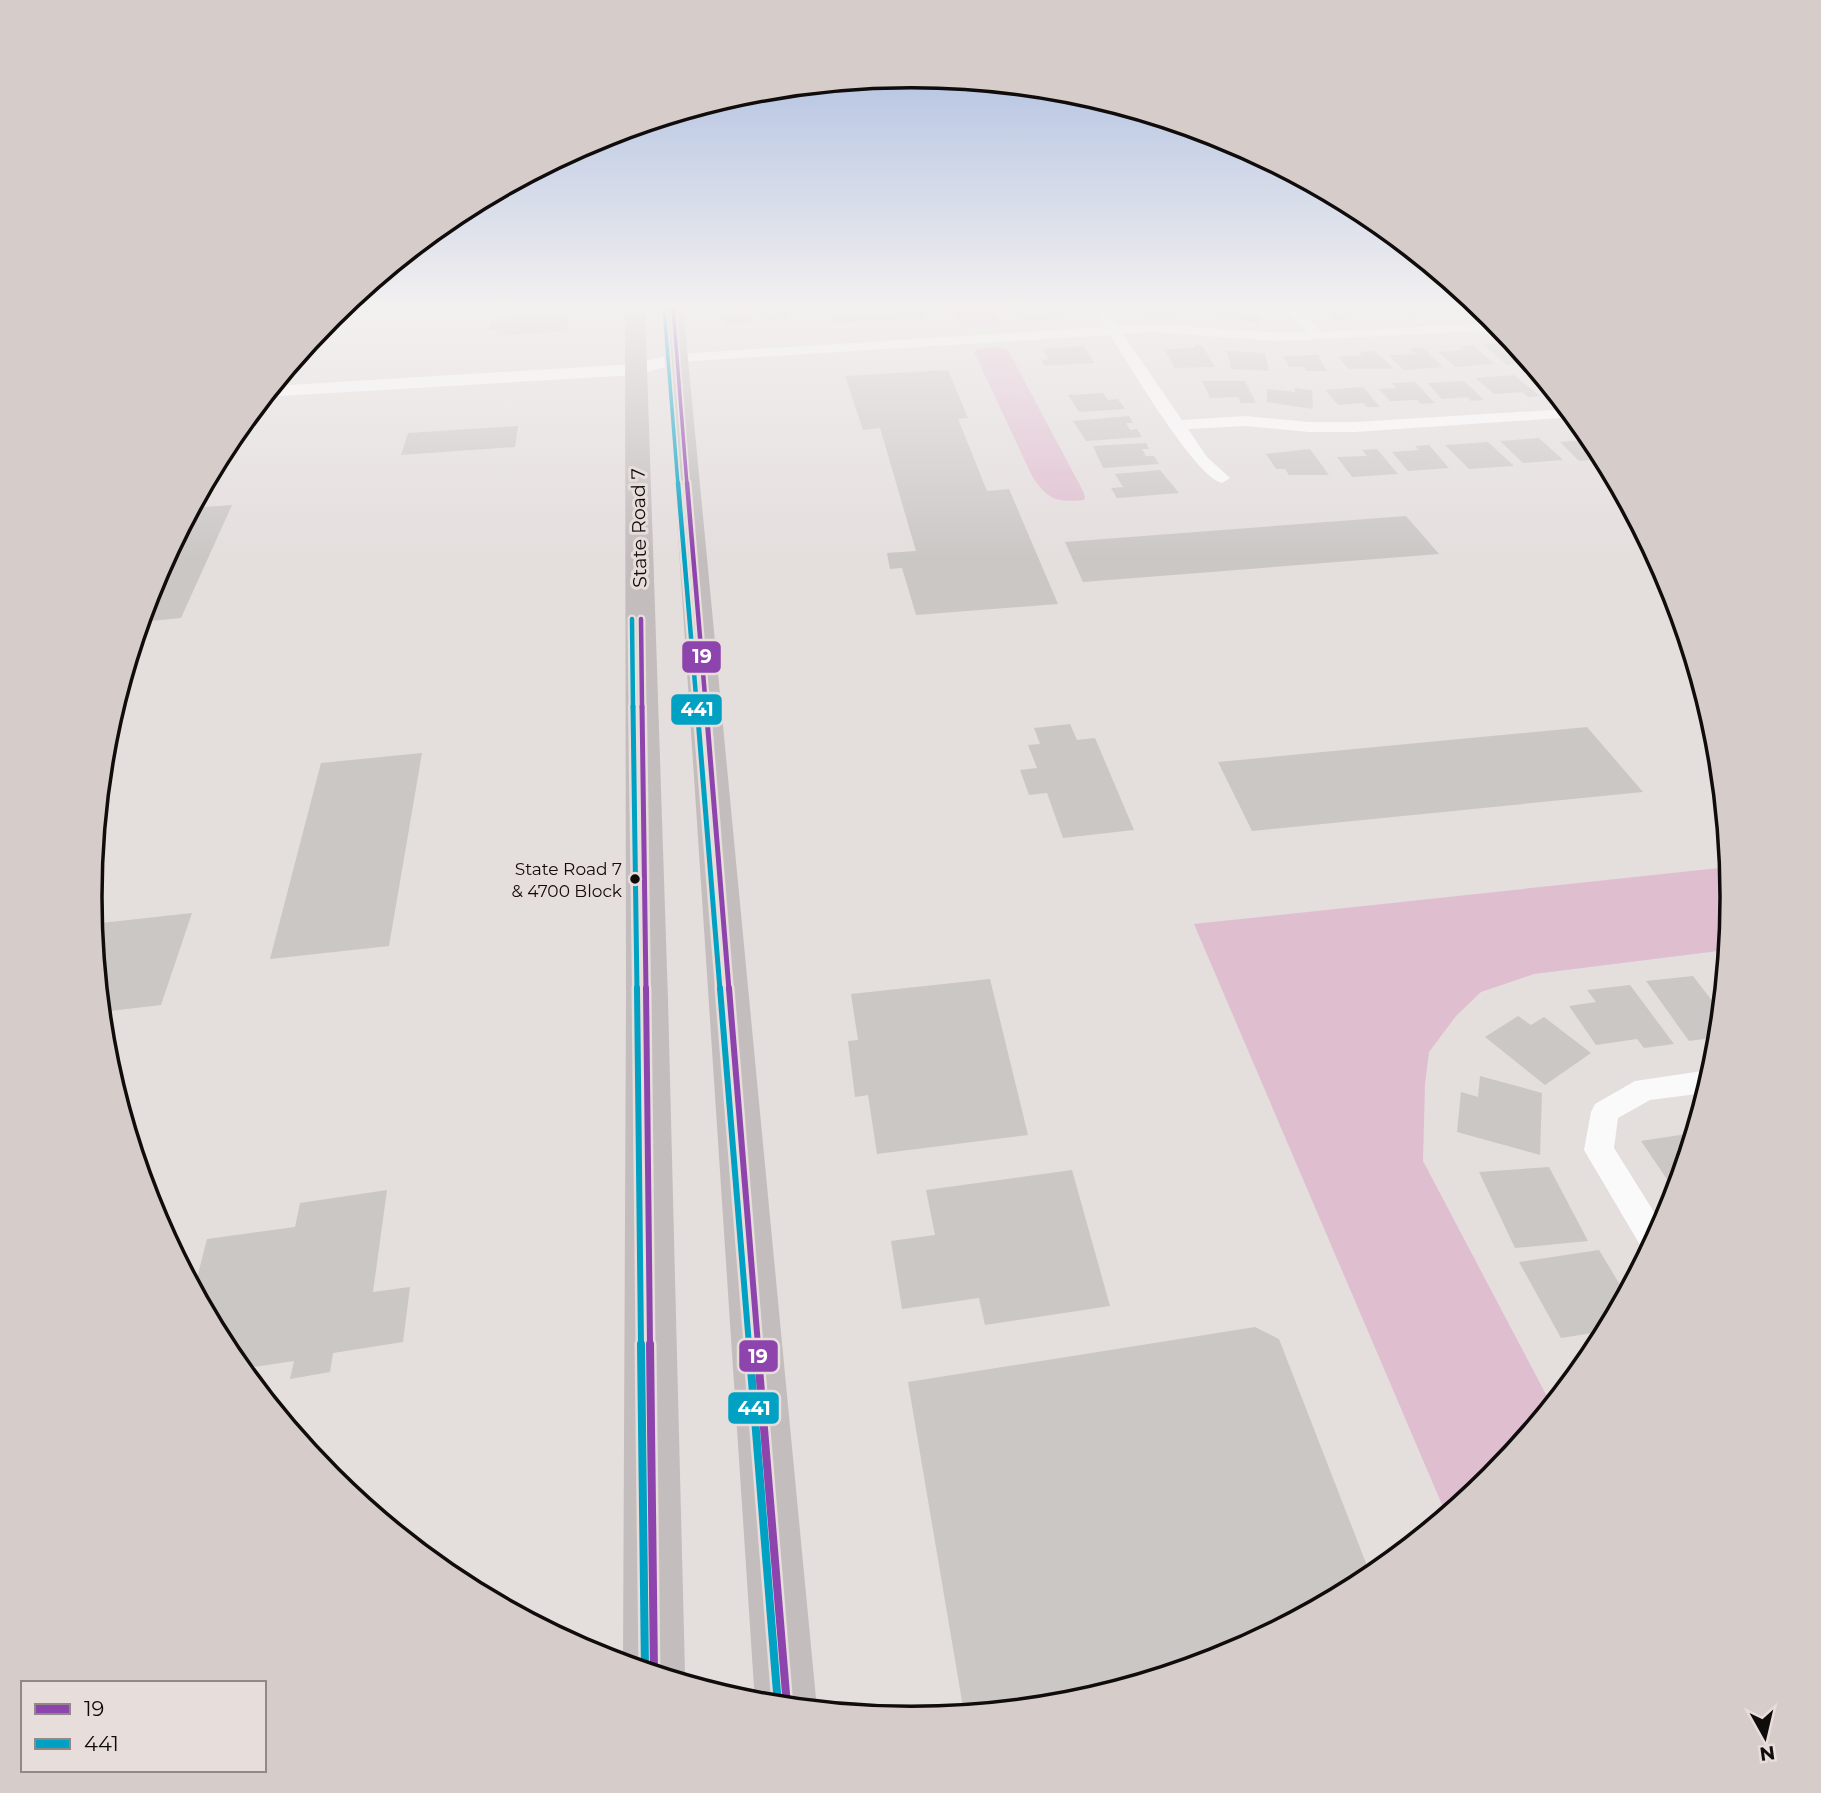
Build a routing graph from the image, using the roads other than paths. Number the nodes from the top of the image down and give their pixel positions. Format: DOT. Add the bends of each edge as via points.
graph roads {
  1 [pos="637,391"];
  2 [pos="680,391"];
  3 [pos="1155,391"];
  4 [pos="1559,414"];
  5 [pos="1178,425"];
  6 [pos="1222,478"];
  7 [pos="1697,1082"];
  8 [pos="1647,1229"];
  9 [pos="654,1664"];
  10 [pos="786,1696"];
  1 -- 9 [label="main road, State Road 7"];
  2 -- 10 [label="main road"];
  3 -- 5 [label="street"];
  4 -- 5 [label="street" via="1354,427 1245,421"];
  5 -- 6 [label="street" via="1201,460"];
  7 -- 8 [label="street" via="1645,1088 1605,1112 1599,1150"];
}
